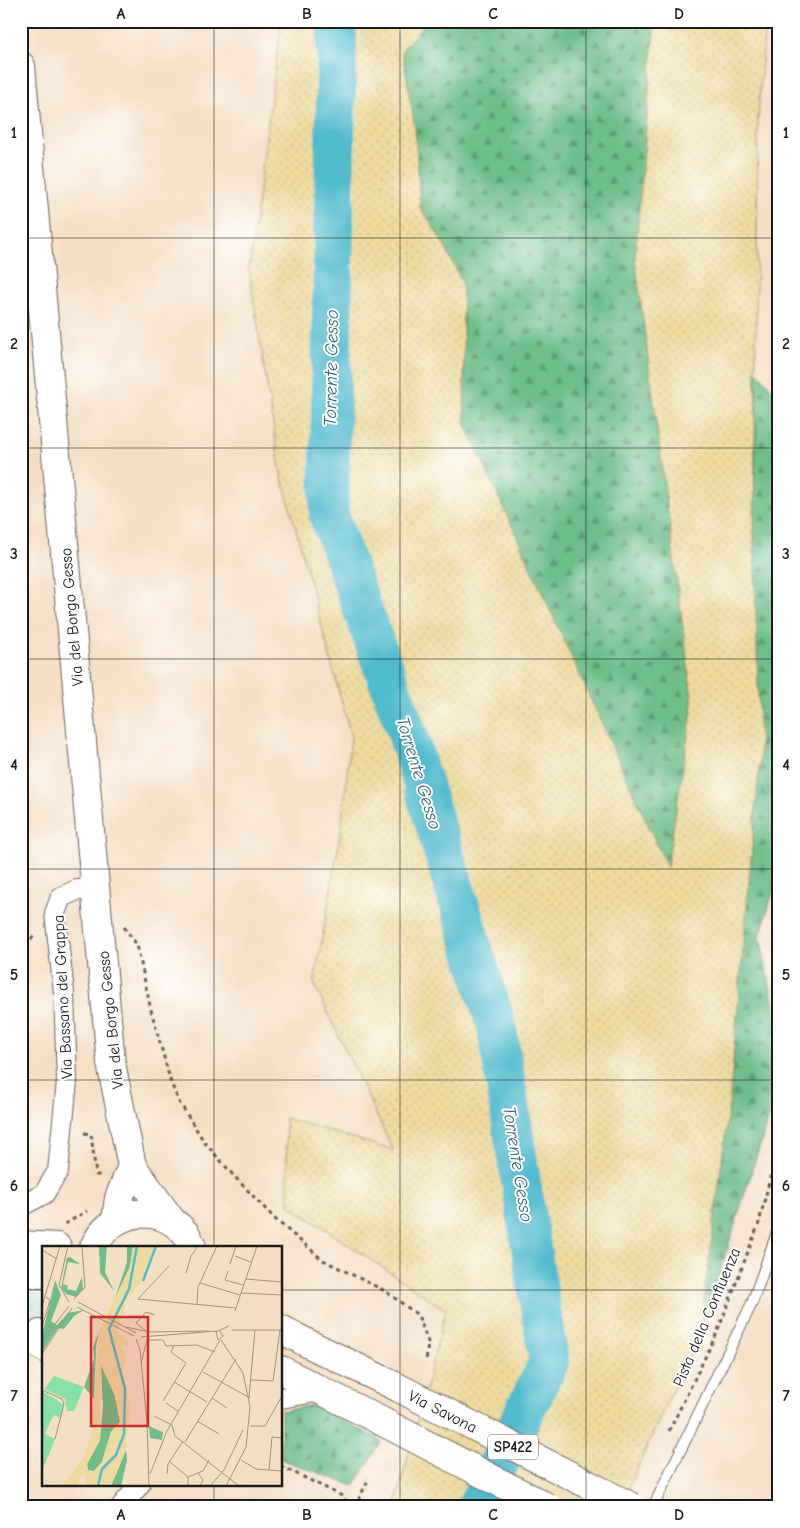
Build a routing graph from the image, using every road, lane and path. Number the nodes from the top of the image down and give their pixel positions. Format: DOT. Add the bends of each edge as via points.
graph roads {
  1 [pos="21,69"];
  2 [pos="97,895"];
  3 [pos="779,900"];
  4 [pos="779,958"];
  5 [pos="779,1130"];
  6 [pos="82,1140"];
  7 [pos="132,1166"];
  8 [pos="106,1175"];
  9 [pos="21,1206"];
  10 [pos="91,1206"];
  11 [pos="116,1220"];
  12 [pos="171,1220"];
  13 [pos="779,1227"];
  14 [pos="59,1236"];
  15 [pos="21,1245"];
  16 [pos="89,1246"];
  17 [pos="192,1246"];
  18 [pos="21,1272"];
  19 [pos="42,1274"];
  20 [pos="282,1330"];
  21 [pos="426,1362"];
  22 [pos="282,1371"];
  23 [pos="322,1391"];
  24 [pos="282,1398"];
  25 [pos="666,1437"];
  26 [pos="282,1466"];
  27 [pos="369,1478"];
  28 [pos="138,1486"];
  29 [pos="121,1507"];
  30 [pos="349,1507"];
  31 [pos="356,1507"];
  32 [pos="547,1507"];
  33 [pos="632,1507"];
  34 [pos="653,1507"];
  1 -- 2 [label="main road, Via del Borgo Gesso"];
  2 -- 7 [label="main road, Via del Borgo Gesso" via="111,1063"];
  2 -- 9 [label="street, Via Bassano del Grappa" via="77,890 61,897 55,913 64,993 67,1081 58,1171 44,1194"];
  2 -- 21 [label="path" via="111,906 137,944 171,1083 205,1143 276,1220 323,1260 385,1291 418,1315 428,1342"];
  3 -- 4 [label="path" via="776,939"];
  5 -- 25 [label="path, Pista della Confluenza" via="759,1223 717,1333"];
  6 -- 8 [label="path" via="84,1132 91,1134 96,1175"];
  7 -- 11 [label="main road" via="119,1198"];
  7 -- 12 [label="main road, Via del Borgo Gesso"];
  10 -- 14 [label="path"];
  11 -- 12 [label="main road" via="134,1214 153,1214"];
  11 -- 16 [label="main road"];
  12 -- 17 [label="main road, Via del Borgo Gesso" via="185,1233"];
  13 -- 34 [label="lane" via="752,1304"];
  14 -- 15 [label="main road"];
  18 -- 19 [label="main road"];
  20 -- 33 [label="main road, Via Savona / SP422, bridge"];
  22 -- 23 [label="main road, SP422"];
  23 -- 24 [label="street"];
  23 -- 32 [label="main road, SP422, bridge"];
  26 -- 30 [label="path" via="344,1497"];
  27 -- 31 [label="path"];
  28 -- 29 [label="street"];
}
